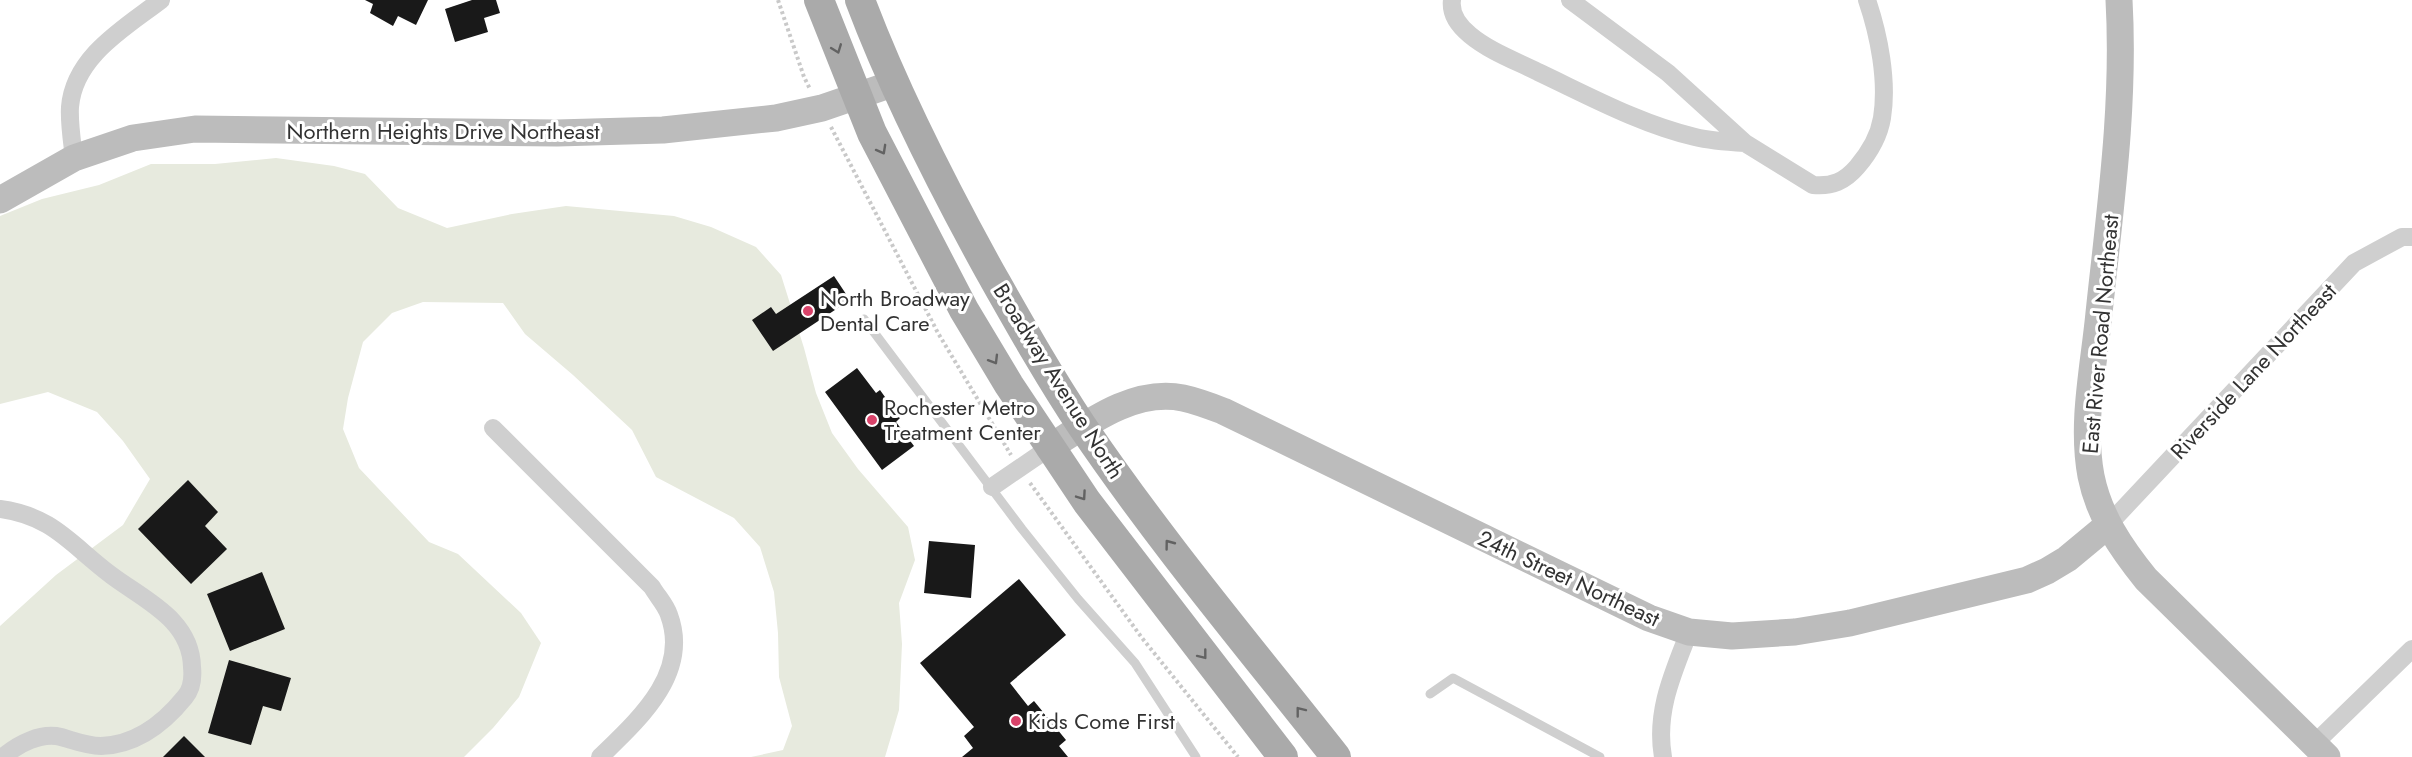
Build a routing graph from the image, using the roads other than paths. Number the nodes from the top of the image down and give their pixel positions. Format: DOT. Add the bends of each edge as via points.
graph roads {
  1 [pos="161,0"];
  2 [pos="819,0"];
  3 [pos="860,0"];
  4 [pos="1452,0"];
  5 [pos="1570,0"];
  6 [pos="1867,0"];
  7 [pos="2119,0"];
  8 [pos="895,83"];
  9 [pos="857,98"];
  10 [pos="1745,143"];
  11 [pos="74,158"];
  12 [pos="0,200"];
  13 [pos="2412,237"];
  14 [pos="864,319"];
  15 [pos="1082,426"];
  16 [pos="493,428"];
  17 [pos="1049,448"];
  18 [pos="992,487"];
  19 [pos="0,508"];
  20 [pos="2108,525"];
  21 [pos="1689,632"];
  22 [pos="2412,649"];
  23 [pos="1430,694"];
  24 [pos="2320,750"];
  25 [pos="3,757"];
  26 [pos="600,757"];
  27 [pos="1196,757"];
  28 [pos="1283,757"];
  29 [pos="1336,757"];
  30 [pos="1600,757"];
  31 [pos="1663,757"];
  1 -- 11 [label="street" via="86,62 70,105"];
  2 -- 9 [label="main road, Broadway Avenue North, one-way"];
  3 -- 8 [label="main road, Broadway Avenue North"];
  4 -- 10 [label="street" via="1454,17 1466,32 1512,59 1658,126 1694,137"];
  5 -- 10 [label="street" via="1668,73"];
  6 -- 10 [label="street" via="1882,71 1882,119 1865,158 1841,182 1813,185"];
  7 -- 20 [label="street, East River Road Northeast" via="2121,75 2117,149 2087,431 2092,478"];
  8 -- 9 [label="street, Northern Heights Drive Northeast"];
  8 -- 15 [label="main road, Broadway Avenue North" via="965,227"];
  9 -- 11 [label="street, Northern Heights Drive Northeast" via="776,118 663,130 546,133 195,129 133,138"];
  9 -- 17 [label="main road, Broadway Avenue North, one-way" via="964,310"];
  11 -- 12 [label="street, Northern Heights Drive Northeast"];
  13 -- 20 [label="street, Riverside Lane Northeast" via="2402,237 2354,263"];
  14 -- 18 [label="lane"];
  15 -- 17 [label="street, 24th Street Northeast"];
  15 -- 21 [label="street, 24th Street Northeast" via="1135,400 1182,397 1206,404 1648,618"];
  29 -- 15 [label="main road, Broadway Avenue North, one-way"];
  16 -- 26 [label="street" via="652,587 669,614 675,640 661,689 641,717"];
  17 -- 18 [label="street"];
  17 -- 28 [label="main road, Broadway Avenue North, one-way" via="1130,560"];
  18 -- 27 [label="lane" via="1078,599 1135,663"];
  19 -- 25 [label="street" via="48,523 112,576 169,616 192,655 193,677 187,695 144,735 125,743 100,746 59,737 40,738 22,743"];
  20 -- 21 [label="street, 24th Street Northeast" via="2087,545 2047,571 1998,588 1795,632 1732,636"];
  20 -- 24 [label="street, East River Road Northeast" via="2146,579"];
  21 -- 31 [label="street" via="1663,709"];
  22 -- 24 [label="street"];
  23 -- 30 [label="lane" via="1453,678"];
}
